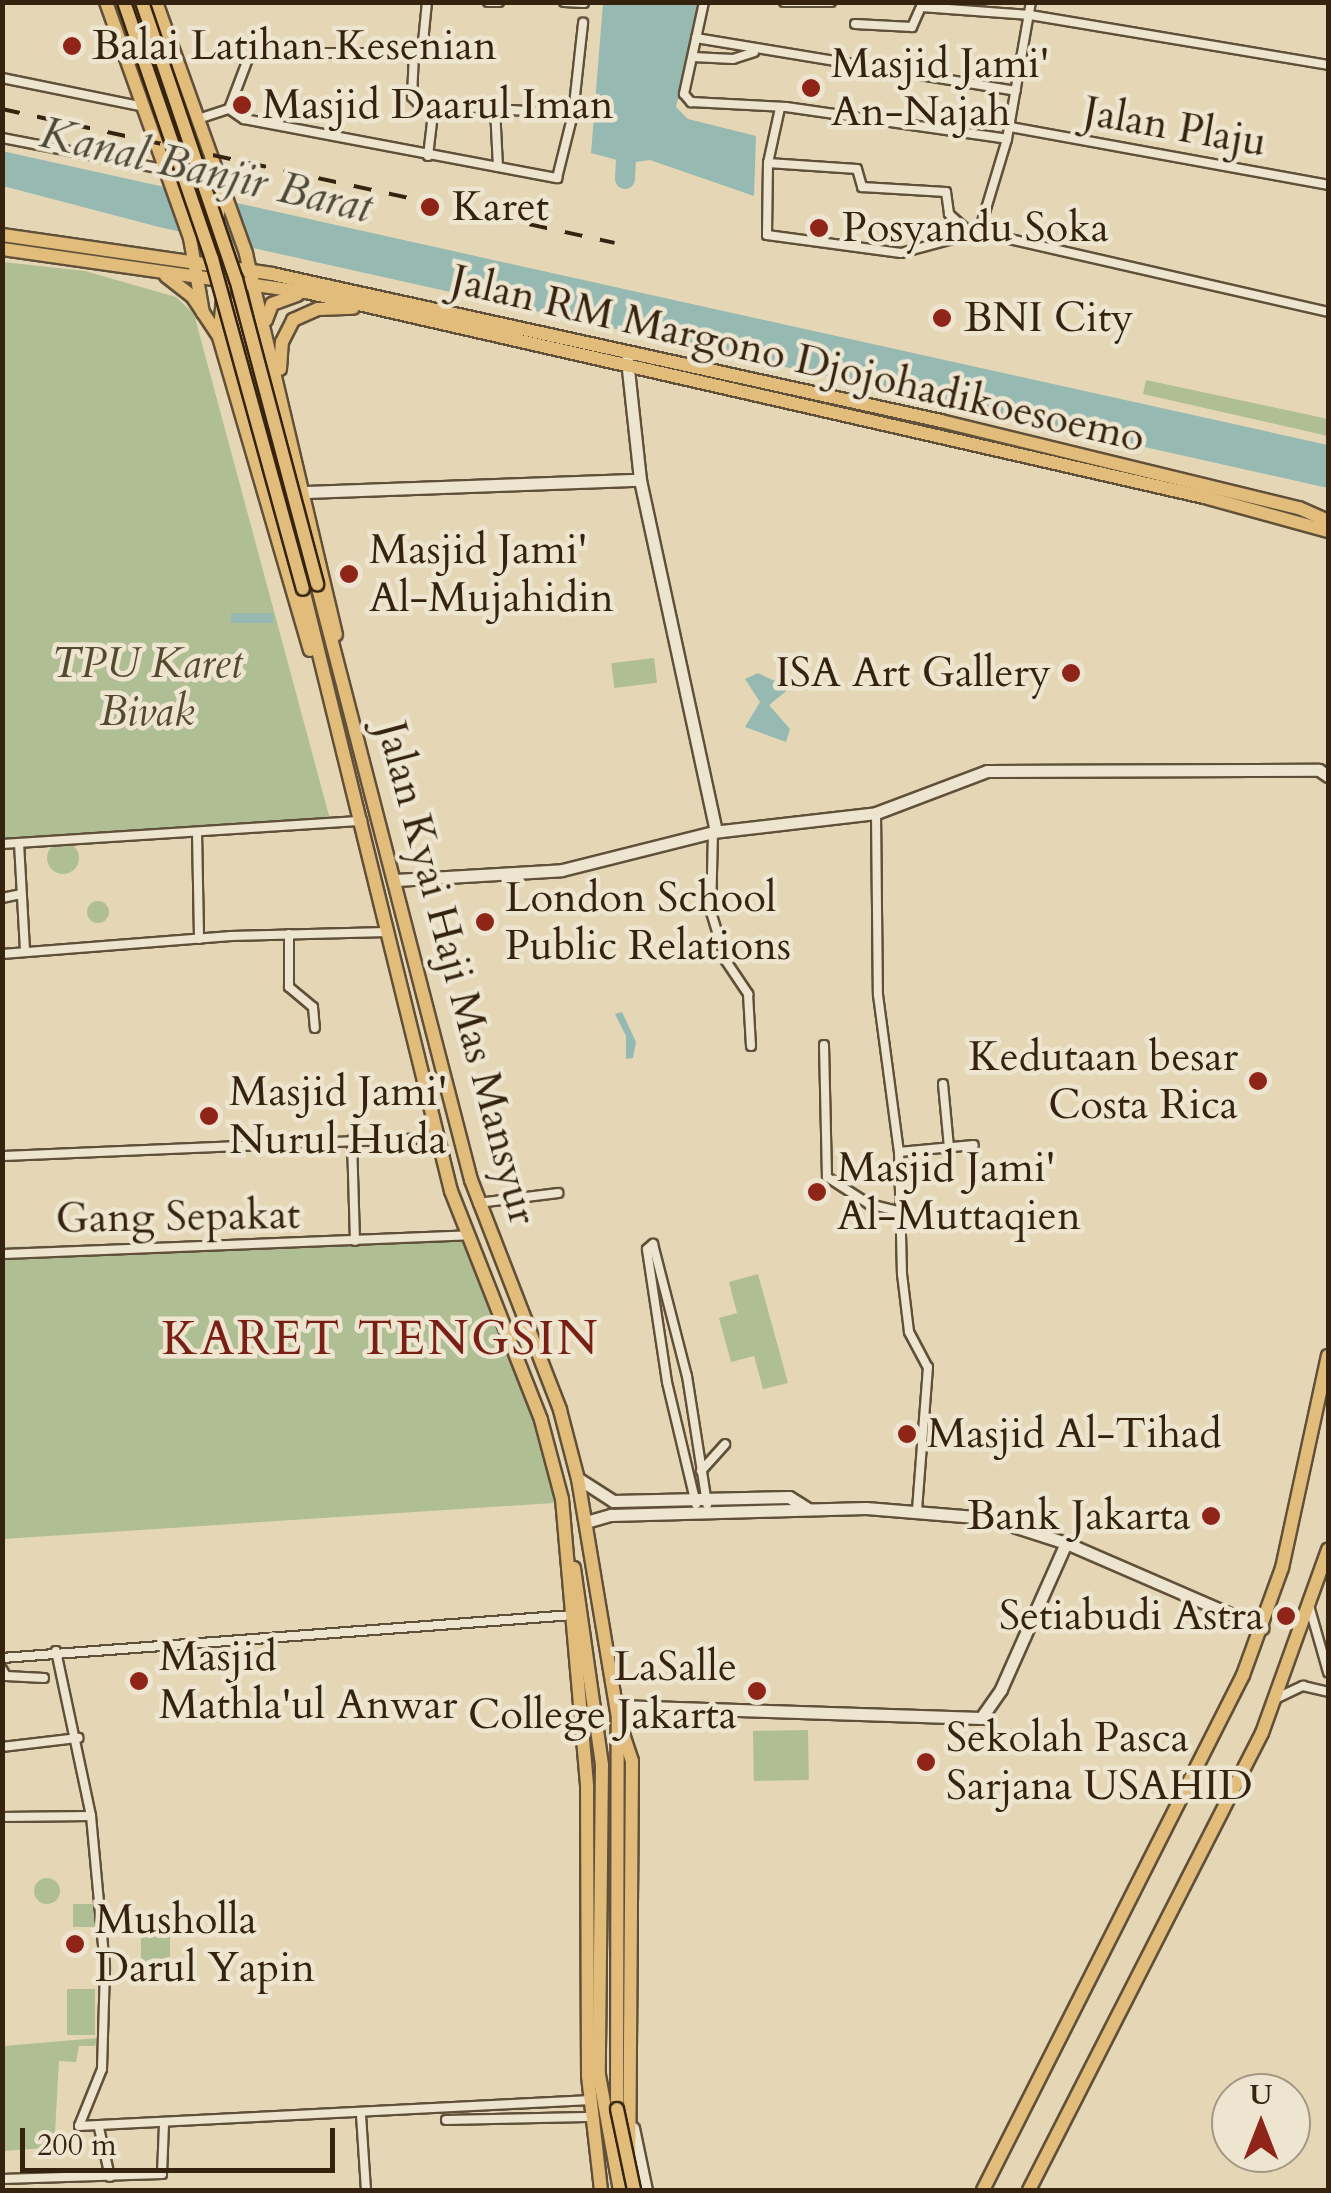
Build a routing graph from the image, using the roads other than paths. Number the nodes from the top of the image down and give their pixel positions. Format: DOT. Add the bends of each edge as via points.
graph roads {
  1 [pos="106,2"];
  2 [pos="124,2"];
  3 [pos="142,2"];
  4 [pos="156,2"];
  5 [pos="427,2"];
  6 [pos="488,2"];
  7 [pos="499,2"];
  8 [pos="564,2"];
  9 [pos="704,2"];
  10 [pos="784,2"];
  11 [pos="831,2"];
  12 [pos="1031,2"];
  13 [pos="584,4"];
  14 [pos="1030,15"];
  15 [pos="583,23"];
  16 [pos="855,24"];
  17 [pos="696,38"];
  18 [pos="754,52"];
  19 [pos="414,53"];
  20 [pos="692,57"];
  21 [pos="1328,66"];
  22 [pos="2,78"];
  23 [pos="1016,90"];
  24 [pos="193,96"];
  25 [pos="434,105"];
  26 [pos="145,106"];
  27 [pos="495,108"];
  28 [pos="780,108"];
  29 [pos="230,109"];
  30 [pos="574,114"];
  31 [pos="201,118"];
  32 [pos="1010,127"];
  33 [pos="2,138"];
  34 [pos="1008,139"];
  35 [pos="428,156"];
  36 [pos="768,163"];
  37 [pos="498,167"];
  38 [pos="169,174"];
  39 [pos="1328,186"];
  40 [pos="226,200"];
  41 [pos="974,232"];
  42 [pos="2,235"];
  43 [pos="2,249"];
  44 [pos="205,258"];
  45 [pos="246,264"];
  46 [pos="160,272"];
  47 [pos="198,278"];
  48 [pos="229,282"];
  49 [pos="254,285"];
  50 [pos="306,292"];
  51 [pos="376,308"];
  52 [pos="203,312"];
  53 [pos="1328,312"];
  54 [pos="267,333"];
  55 [pos="218,336"];
  56 [pos="628,358"];
  57 [pos="282,394"];
  58 [pos="239,421"];
  59 [pos="640,480"];
  60 [pos="305,492"];
  61 [pos="1280,504"];
  62 [pos="1297,518"];
  63 [pos="1328,521"];
  64 [pos="1328,534"];
  65 [pos="310,587"];
  66 [pos="338,651"];
  67 [pos="330,699"];
  68 [pos="1325,770"];
  69 [pos="876,813"];
  70 [pos="362,821"];
  71 [pos="196,832"];
  72 [pos="714,832"];
  73 [pos="18,843"];
  74 [pos="2,844"];
  75 [pos="396,880"];
  76 [pos="21,894"];
  77 [pos="2,898"];
  78 [pos="387,932"];
  79 [pos="289,934"];
  80 [pos="199,939"];
  81 [pos="25,952"];
  82 [pos="2,954"];
  83 [pos="315,1028"];
  84 [pos="824,1045"];
  85 [pos="751,1046"];
  86 [pos="944,1084"];
  87 [pos="437,1138"];
  88 [pos="352,1140"];
  89 [pos="974,1144"];
  90 [pos="949,1147"];
  91 [pos="899,1152"];
  92 [pos="2,1156"];
  93 [pos="558,1193"];
  94 [pos="478,1203"];
  95 [pos="900,1212"];
  96 [pos="466,1235"];
  97 [pos="355,1241"];
  98 [pos="2,1254"];
  99 [pos="663,1270"];
  100 [pos="650,1272"];
  101 [pos="1328,1356"];
  102 [pos="687,1376"];
  103 [pos="667,1382"];
  104 [pos="691,1410"];
  105 [pos="678,1414"];
  106 [pos="724,1444"];
  107 [pos="704,1468"];
  108 [pos="694,1476"];
  109 [pos="578,1478"];
  110 [pos="701,1506"];
  111 [pos="917,1510"];
  112 [pos="586,1522"];
  113 [pos="1066,1543"];
  114 [pos="571,1550"];
  115 [pos="1328,1550"];
  116 [pos="1310,1609"];
  117 [pos="572,1616"];
  118 [pos="1262,1628"];
  119 [pos="56,1652"];
  120 [pos="2,1658"];
  121 [pos="2,1669"];
  122 [pos="1328,1672"];
  123 [pos="44,1678"];
  124 [pos="1328,1692"];
  125 [pos="1276,1698"];
  126 [pos="618,1712"];
  127 [pos="78,1738"];
  128 [pos="2,1748"];
  129 [pos="92,1816"];
  130 [pos="2,1817"];
  131 [pos="589,2100"];
  132 [pos="629,2104"];
  133 [pos="361,2115"];
  134 [pos="590,2117"];
  135 [pos="446,2120"];
  136 [pos="164,2124"];
  137 [pos="98,2128"];
  138 [pos="110,2177"];
  139 [pos="124,2177"];
  140 [pos="2,2180"];
  141 [pos="124,2190"];
  142 [pos="366,2190"];
  143 [pos="601,2190"];
  144 [pos="620,2190"];
  145 [pos="632,2190"];
  146 [pos="646,2190"];
  147 [pos="983,2190"];
  148 [pos="1029,2190"];
  1 -- 26 [label="main road"];
  2 -- 65 [label="main road, Jalan Kyai Haji Mas Mansyur, bridge" via="212,259"];
  3 -- 65 [label="main road, Jalan Kyai Haji Mas Mansyur, bridge" via="222,233"];
  4 -- 24 [label="main road"];
  5 -- 19 [label="street" via="422,52"];
  6 -- 7 [label="street"];
  8 -- 13 [label="street"];
  9 -- 17 [label="street"];
  10 -- 11 [label="street"];
  12 -- 14 [label="street"];
  14 -- 16 [label="street" via="920,7 910,28"];
  14 -- 21 [label="street"];
  14 -- 23 [label="street"];
  15 -- 30 [label="street"];
  17 -- 18 [label="street"];
  17 -- 20 [label="street"];
  18 -- 20 [label="street" via="733,59"];
  18 -- 23 [label="street"];
  19 -- 25 [label="street" via="412,96"];
  19 -- 29 [label="street" via="256,53"];
  20 -- 28 [label="street" via="684,94 691,102"];
  22 -- 26 [label="street"];
  23 -- 32 [label="street"];
  24 -- 26 [label="main road" via="171,113"];
  24 -- 31 [label="main road"];
  25 -- 27 [label="street"];
  25 -- 35 [label="street"];
  26 -- 38 [label="main road"];
  27 -- 30 [label="street"];
  27 -- 37 [label="street"];
  28 -- 34 [label="street"];
  28 -- 36 [label="street"];
  29 -- 31 [label="street"];
  29 -- 35 [label="street" via="244,119"];
  30 -- 37 [label="street" via="556,178"];
  31 -- 40 [label="main road"];
  32 -- 34 [label="street"];
  32 -- 39 [label="street, Jalan Plaju"];
  33 -- 38 [label="street"];
  34 -- 41 [label="street"];
  35 -- 37 [label="street"];
  36 -- 41 [label="street" via="856,169 862,187 946,192 949,214"];
  36 -- 41 [label="street" via="767,235 901,253"];
  38 -- 44 [label="main road" via="190,238"];
  40 -- 44 [label="main road, bridge"];
  40 -- 45 [label="main road, Jalan Kyai Haji Mas Mansyur"];
  41 -- 53 [label="street"];
  42 -- 44 [label="main road, Jalan RM Margono Djojohadikoesoemo"];
  43 -- 46 [label="main road, Jalan RM Margono Djojohadikoesoemo"];
  44 -- 45 [label="main road, Jalan RM Margono Djojohadikoesoemo"];
  44 -- 47 [label="main road"];
  45 -- 48 [label="main road, Jalan Kyai Haji Mas Mansyur"];
  45 -- 49 [label="main road, Jalan Kyai Haji Mas Mansyur"];
  45 -- 56 [label="main road, Jalan RM Margono Djojohadikoesoemo"];
  46 -- 47 [label="main road, Jalan RM Margono Djojohadikoesoemo"];
  46 -- 52 [label="main road"];
  47 -- 48 [label="main road, Jalan RM Margono Djojohadikoesoemo"];
  47 -- 52 [label="main road"];
  48 -- 49 [label="main road, Jalan RM Margono Djojohadikoesoemo"];
  48 -- 55 [label="main road, Jalan Kyai Haji Mas Mansyur" via="218,302"];
  49 -- 50 [label="main road, Jalan RM Margono Djojohadikoesoemo"];
  49 -- 54 [label="main road, Jalan Kyai Haji Mas Mansyur"];
  50 -- 51 [label="main road, Jalan RM Margono Djojohadikoesoemo"];
  50 -- 54 [label="main road" via="272,304"];
  51 -- 56 [label="main road, Jalan RM Margono Djojohadikoesoemo"];
  51 -- 57 [label="main road" via="318,308 293,320 282,342"];
  52 -- 55 [label="main road"];
  54 -- 57 [label="main road, Jalan Kyai Haji Mas Mansyur"];
  54 -- 58 [label="main road" via="245,323 232,333 245,401"];
  55 -- 58 [label="main road, Jalan Kyai Haji Mas Mansyur"];
  56 -- 59 [label="street"];
  56 -- 61 [label="main road, Jalan RM Margono Djojohadikoesoemo"];
  56 -- 62 [label="main road, Jalan RM Margono Djojohadikoesoemo"];
  57 -- 60 [label="main road, Jalan Kyai Haji Mas Mansyur"];
  58 -- 67 [label="main road, Jalan Kyai Haji Mas Mansyur"];
  59 -- 60 [label="street"];
  59 -- 72 [label="street"];
  60 -- 66 [label="main road, Jalan Kyai Haji Mas Mansyur"];
  61 -- 62 [label="street"];
  61 -- 63 [label="main road, Jalan RM Margono Djojohadikoesoemo"];
  62 -- 64 [label="main road, Jalan RM Margono Djojohadikoesoemo"];
  65 -- 66 [label="main road, Jalan Kyai Haji Mas Mansyur"];
  65 -- 67 [label="main road, Jalan Kyai Haji Mas Mansyur"];
  66 -- 75 [label="main road, Jalan Kyai Haji Mas Mansyur"];
  67 -- 70 [label="main road, Jalan Kyai Haji Mas Mansyur"];
  68 -- 69 [label="street" via="987,771"];
  69 -- 72 [label="street"];
  69 -- 91 [label="street" via="878,995"];
  70 -- 71 [label="street"];
  70 -- 78 [label="main road, Jalan Kyai Haji Mas Mansyur"];
  71 -- 73 [label="street"];
  71 -- 80 [label="street"];
  72 -- 75 [label="street" via="562,870"];
  72 -- 85 [label="street" via="711,912 726,961 748,994"];
  73 -- 74 [label="street"];
  73 -- 76 [label="street"];
  75 -- 94 [label="main road, Jalan Kyai Haji Mas Mansyur"];
  76 -- 77 [label="street"];
  76 -- 81 [label="street"];
  78 -- 79 [label="street"];
  78 -- 87 [label="main road, Jalan Kyai Haji Mas Mansyur"];
  79 -- 80 [label="street"];
  79 -- 83 [label="street" via="289,987 314,1006"];
  80 -- 81 [label="street"];
  81 -- 82 [label="street"];
  84 -- 95 [label="street" via="827,1177 869,1204"];
  86 -- 90 [label="street"];
  87 -- 88 [label="street"];
  87 -- 96 [label="main road, Jalan Kyai Haji Mas Mansyur"];
  88 -- 92 [label="street"];
  88 -- 97 [label="street"];
  89 -- 90 [label="street"];
  90 -- 91 [label="street"];
  91 -- 95 [label="street"];
  93 -- 94 [label="street"];
  94 -- 109 [label="main road, Jalan Kyai Haji Mas Mansyur" via="560,1410"];
  95 -- 111 [label="street" via="909,1332 928,1367"];
  96 -- 97 [label="street, Gang Sepakat"];
  96 -- 114 [label="main road, Jalan Kyai Haji Mas Mansyur" via="540,1420"];
  97 -- 98 [label="street, Gang Sepakat"];
  99 -- 100 [label="street"];
  99 -- 100 [label="street" via="652,1244"];
  99 -- 102 [label="street"];
  100 -- 103 [label="street"];
  101 -- 118 [label="main road" via="1307,1474"];
  102 -- 103 [label="street"];
  102 -- 104 [label="street"];
  103 -- 105 [label="street"];
  104 -- 105 [label="street"];
  104 -- 107 [label="street"];
  105 -- 108 [label="street"];
  106 -- 107 [label="street"];
  107 -- 108 [label="street"];
  107 -- 110 [label="street"];
  108 -- 110 [label="street"];
  109 -- 110 [label="street" via="613,1501"];
  109 -- 112 [label="main road, Jalan Kyai Haji Mas Mansyur"];
  110 -- 111 [label="street"];
  110 -- 112 [label="street"];
  111 -- 113 [label="street" via="988,1518"];
  112 -- 126 [label="main road, Jalan Kyai Haji Mas Mansyur"];
  113 -- 118 [label="street"];
  113 -- 126 [label="street" via="1001,1689 980,1718"];
  114 -- 117 [label="main road, Jalan Kyai Haji Mas Mansyur"];
  114 -- 144 [label="main road" via="602,1764 599,2075"];
  115 -- 116 [label="main road"];
  116 -- 122 [label="street"];
  116 -- 125 [label="main road"];
  117 -- 119 [label="street"];
  117 -- 131 [label="main road, Jalan Kyai Haji Mas Mansyur" via="589,1829"];
  118 -- 147 [label="main road"];
  119 -- 120 [label="street"];
  119 -- 127 [label="street"];
  121 -- 123 [label="street" via="6,1676"];
  124 -- 125 [label="street" via="1303,1686"];
  125 -- 148 [label="main road"];
  126 -- 132 [label="main road, Jalan Kyai Haji Mas Mansyur" via="630,1743 634,1790"];
  126 -- 145 [label="main road, bridge" via="613,2076"];
  127 -- 128 [label="street"];
  127 -- 129 [label="street"];
  129 -- 130 [label="street"];
  129 -- 137 [label="street" via="105,2030 102,2069 79,2126"];
  131 -- 133 [label="street"];
  131 -- 134 [label="main road, Jalan Kyai Haji Mas Mansyur"];
  132 -- 145 [label="main road"];
  132 -- 146 [label="street, Jalan Kyai Haji Mas Mansyur"];
  133 -- 136 [label="street"];
  133 -- 142 [label="street"];
  134 -- 135 [label="street"];
  134 -- 143 [label="main road, Jalan Kyai Haji Mas Mansyur"];
  136 -- 137 [label="street"];
  136 -- 139 [label="street" via="166,2172"];
  137 -- 138 [label="street"];
  138 -- 139 [label="street"];
  138 -- 140 [label="street"];
  139 -- 141 [label="street"];
}
